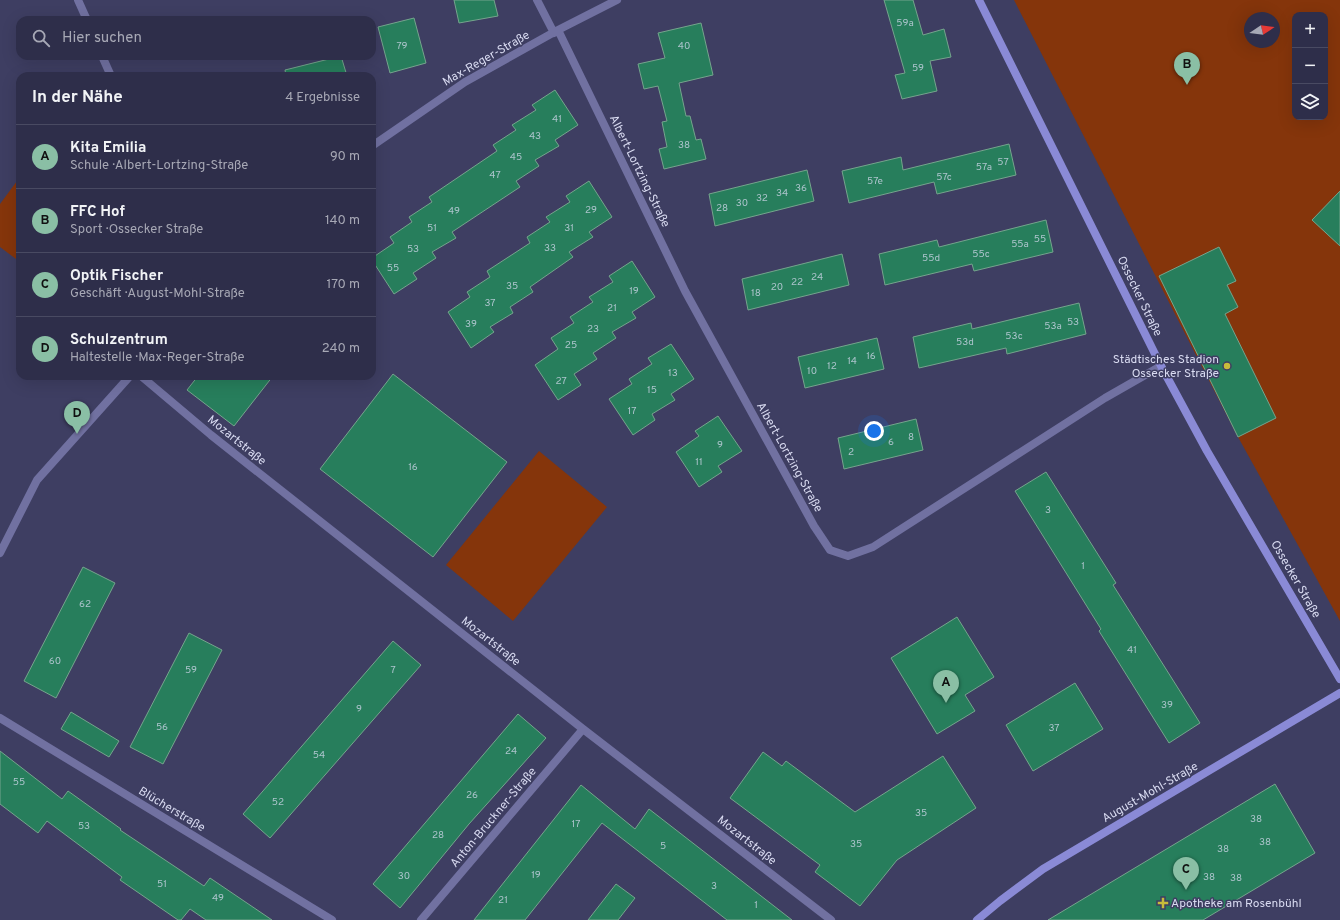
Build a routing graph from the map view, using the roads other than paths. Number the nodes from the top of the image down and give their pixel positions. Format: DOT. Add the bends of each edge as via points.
graph roads {
  1 [pos="78,0"];
  2 [pos="537,0"];
  3 [pos="617,0"];
  4 [pos="979,0"];
  5 [pos="84,16"];
  6 [pos="556,32"];
  7 [pos="104,60"];
  8 [pos="109,72"];
  9 [pos="376,143"];
  10 [pos="1161,366"];
  11 [pos="126,380"];
  12 [pos="146,380"];
  13 [pos="0,553"];
  14 [pos="1340,679"];
  15 [pos="1340,694"];
  16 [pos="0,718"];
  17 [pos="583,729"];
  18 [pos="332,920"];
  19 [pos="421,920"];
  20 [pos="831,920"];
  21 [pos="977,920"];
  1 -- 5 [label="street"];
  2 -- 6 [label="street, Albert-Lortzing-Straße"];
  3 -- 6 [label="street, Max-Reger-Straße"];
  4 -- 10 [label="street, Ossecker Straße"];
  6 -- 9 [label="street, Max-Reger-Straße" via="465,82"];
  6 -- 10 [label="street, Albert-Lortzing-Straße" via="685,291 814,526 830,550 848,556 873,547 1105,398"];
  7 -- 8 [label="street"];
  10 -- 14 [label="street, Ossecker Straße"];
  11 -- 13 [label="street" via="37,480"];
  12 -- 17 [label="street, Mozartstraße" via="211,435"];
  15 -- 21 [label="street, August-Mohl-Straße" via="1043,869"];
  16 -- 18 [label="street, Blücherstraße"];
  17 -- 19 [label="street, Anton-Bruckner-Straße"];
  17 -- 20 [label="street, Mozartstraße"];
}
